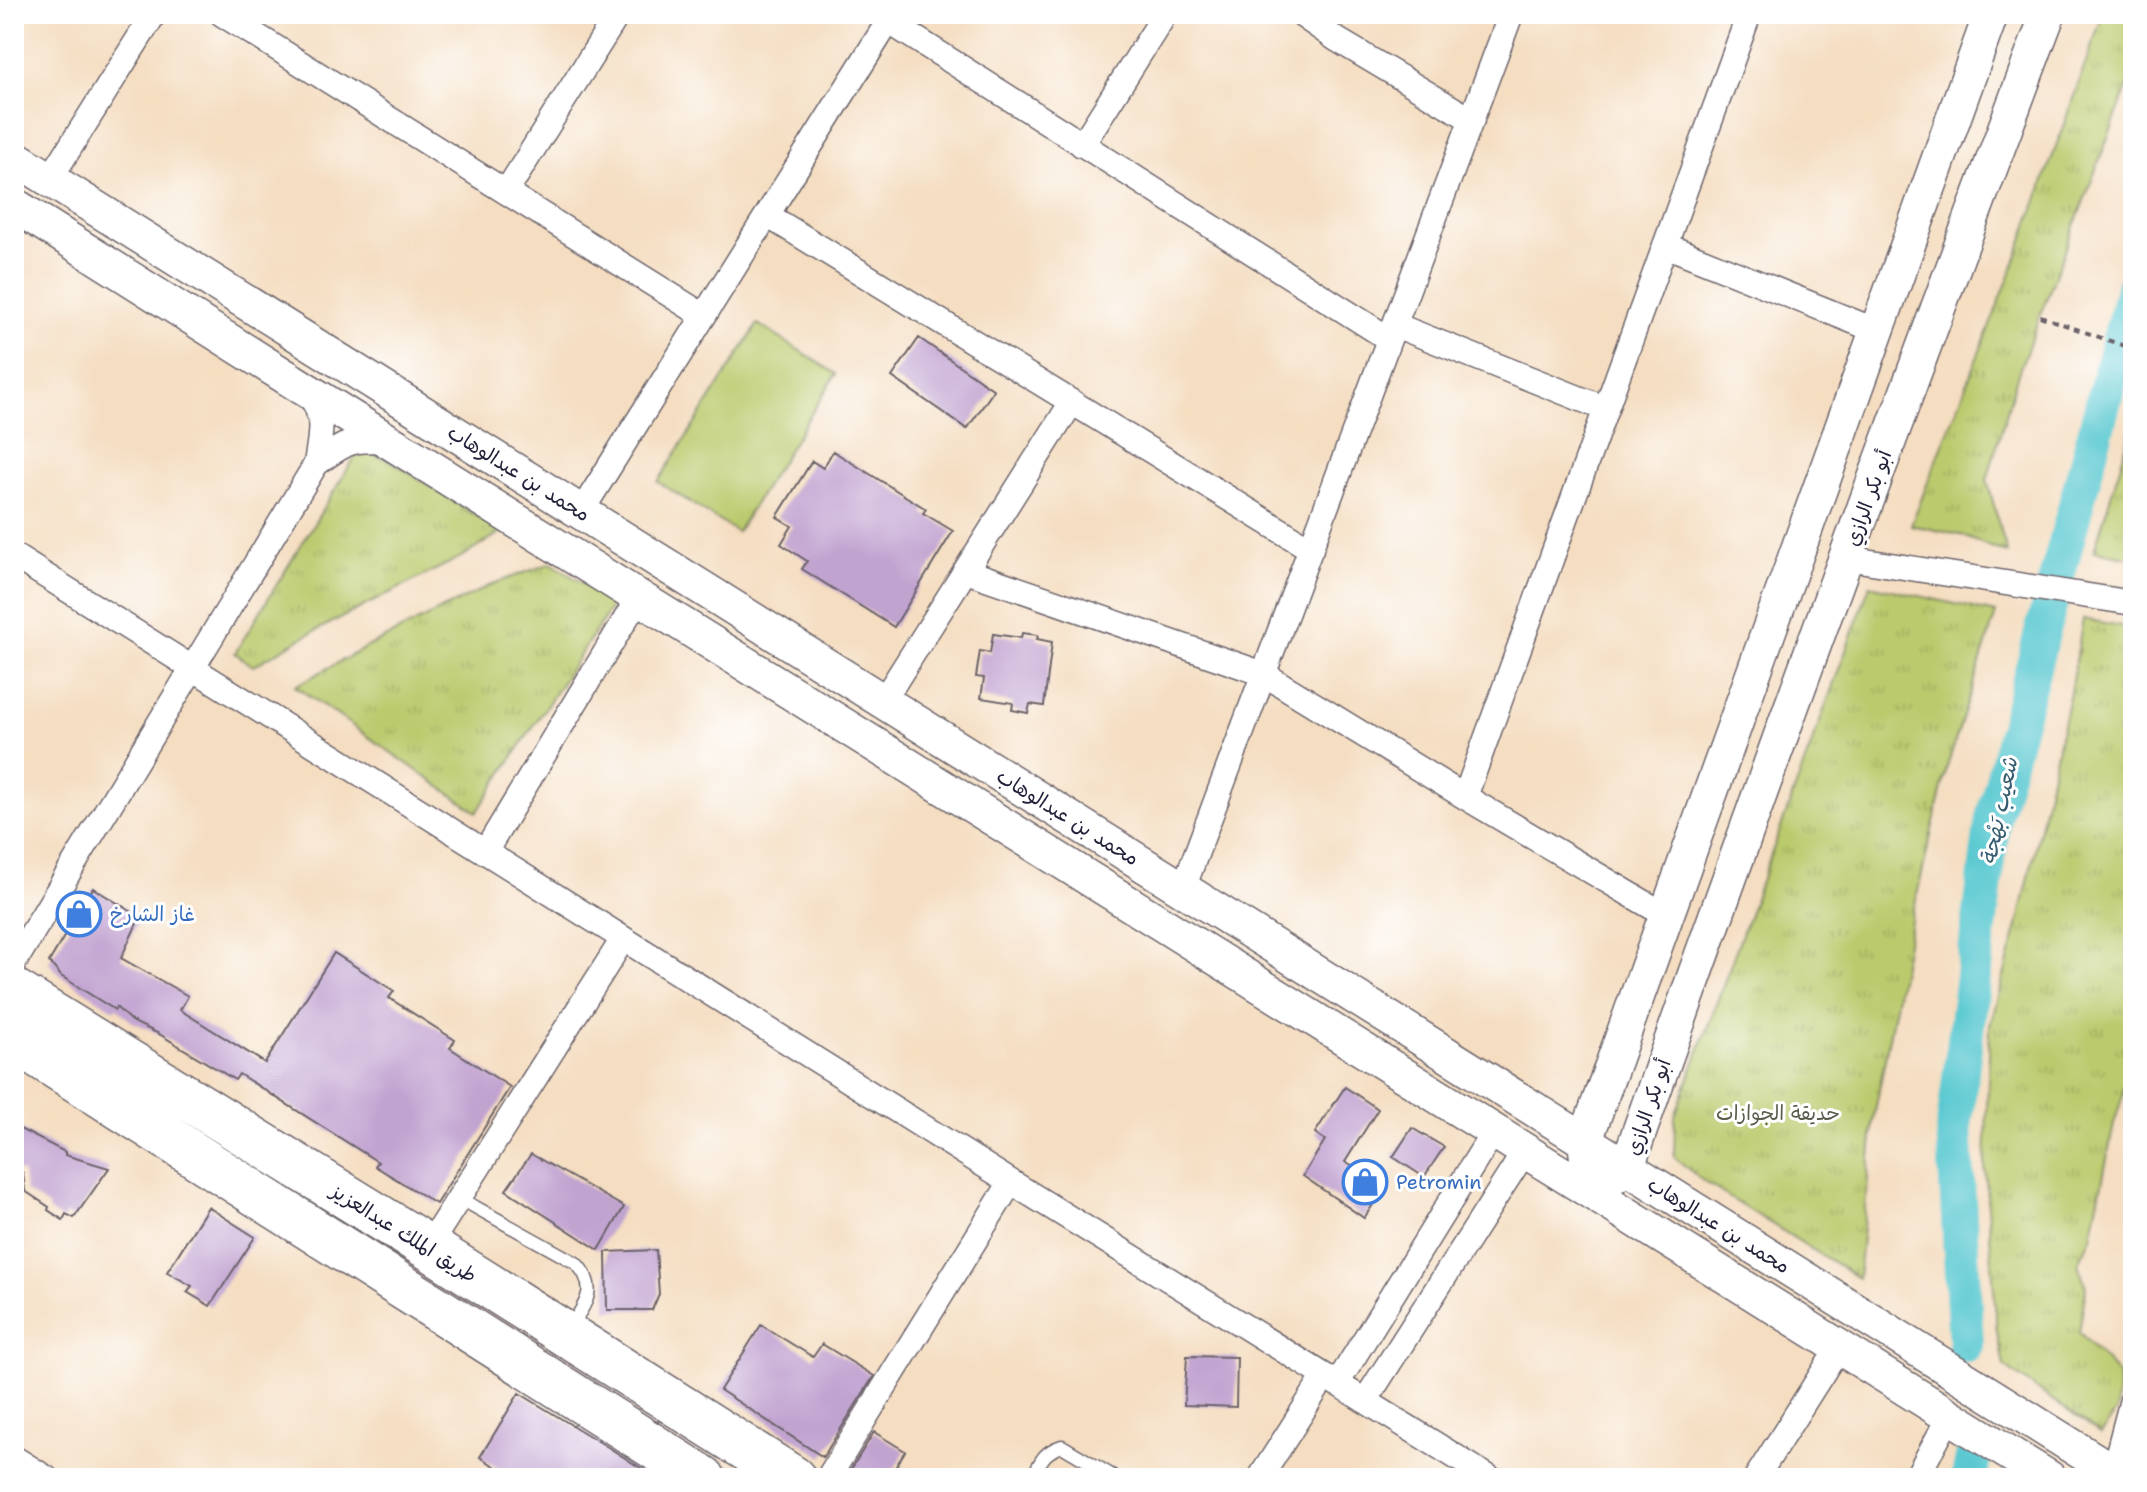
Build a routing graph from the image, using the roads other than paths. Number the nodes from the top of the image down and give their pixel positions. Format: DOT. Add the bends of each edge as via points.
graph roads {
  1 [pos="154,14"];
  2 [pos="222,14"];
  3 [pos="618,14"];
  4 [pos="1165,14"];
  5 [pos="1300,14"];
  6 [pos="1511,14"];
  7 [pos="1749,14"];
  8 [pos="1991,14"];
  9 [pos="2048,14"];
  10 [pos="890,18"];
  11 [pos="1472,120"];
  12 [pos="1082,145"];
  13 [pos="14,157"];
  14 [pos="50,179"];
  15 [pos="506,192"];
  16 [pos="14,205"];
  17 [pos="767,215"];
  18 [pos="1665,245"];
  19 [pos="704,316"];
  20 [pos="1877,331"];
  21 [pos="1392,332"];
  22 [pos="302,387"];
  23 [pos="1072,402"];
  24 [pos="1606,409"];
  25 [pos="389,441"];
  26 [pos="316,464"];
  27 [pos="581,512"];
  28 [pos="1311,549"];
  29 [pos="14,556"];
  30 [pos="1846,558"];
  31 [pos="966,571"];
  32 [pos="639,597"];
  33 [pos="2133,603"];
  34 [pos="192,668"];
  35 [pos="1264,674"];
  36 [pos="883,701"];
  37 [pos="1465,797"];
  38 [pos="485,852"];
  39 [pos="1183,889"];
  40 [pos="1667,916"];
  41 [pos="623,939"];
  42 [pos="14,963"];
  43 [pos="14,991"];
  44 [pos="14,1040"];
  45 [pos="1494,1131"];
  46 [pos="1585,1141"];
  47 [pos="1525,1151"];
  48 [pos="1627,1167"];
  49 [pos="1011,1182"];
  50 [pos="1591,1192"];
  51 [pos="459,1198"];
  52 [pos="428,1247"];
  53 [pos="566,1334"];
  54 [pos="1839,1347"];
  55 [pos="1331,1380"];
  56 [pos="2133,1396"];
  57 [pos="1365,1401"];
  58 [pos="1950,1416"];
  59 [pos="14,1458"];
  60 [pos="2118,1475"];
  61 [pos="46,1478"];
  62 [pos="703,1478"];
  63 [pos="793,1478"];
  64 [pos="828,1478"];
  65 [pos="1032,1478"];
  66 [pos="1116,1478"];
  67 [pos="1260,1478"];
  68 [pos="1490,1478"];
  69 [pos="1756,1478"];
  70 [pos="1916,1478"];
  71 [pos="2049,1478"];
  1 -- 14 [label="street"];
  2 -- 15 [label="street"];
  3 -- 15 [label="street"];
  4 -- 12 [label="street"];
  5 -- 11 [label="street"];
  6 -- 11 [label="street"];
  7 -- 18 [label="street"];
  8 -- 20 [label="street"];
  9 -- 30 [label="street, أبو بكر الرازي"];
  10 -- 12 [label="street"];
  10 -- 17 [label="street"];
  11 -- 21 [label="street"];
  12 -- 21 [label="street"];
  13 -- 14 [label="street, محمد بن عبدالوهاب"];
  14 -- 27 [label="street, محمد بن عبدالوهاب"];
  15 -- 19 [label="street"];
  16 -- 22 [label="street, محمد بن عبدالوهاب"];
  17 -- 19 [label="street"];
  17 -- 23 [label="street"];
  18 -- 20 [label="street"];
  18 -- 24 [label="street"];
  19 -- 27 [label="street"];
  20 -- 40 [label="street"];
  21 -- 24 [label="street"];
  21 -- 28 [label="street"];
  22 -- 25 [label="street, محمد بن عبدالوهاب"];
  22 -- 26 [label="street" via="318,405 321,418"];
  23 -- 28 [label="street"];
  23 -- 31 [label="street"];
  24 -- 37 [label="street"];
  25 -- 26 [label="street" via="353,441"];
  25 -- 32 [label="street, محمد بن عبدالوهاب"];
  26 -- 34 [label="street"];
  27 -- 36 [label="street, محمد بن عبدالوهاب"];
  28 -- 35 [label="street"];
  29 -- 34 [label="street"];
  30 -- 33 [label="street"];
  30 -- 48 [label="street, أبو بكر الرازي"];
  31 -- 35 [label="street"];
  31 -- 36 [label="street"];
  32 -- 38 [label="street"];
  32 -- 45 [label="street, محمد بن عبدالوهاب"];
  34 -- 38 [label="street"];
  34 -- 42 [label="street"];
  35 -- 37 [label="street"];
  35 -- 39 [label="street"];
  36 -- 39 [label="street, محمد بن عبدالوهاب"];
  37 -- 40 [label="street"];
  38 -- 41 [label="street"];
  39 -- 46 [label="street, محمد بن عبدالوهاب"];
  40 -- 46 [label="street"];
  41 -- 49 [label="street"];
  41 -- 51 [label="street"];
  43 -- 52 [label="highway, طريق الملك عبدالعزيز"];
  44 -- 62 [label="highway"];
  45 -- 47 [label="street, محمد بن عبدالوهاب"];
  45 -- 55 [label="street"];
  46 -- 48 [label="street, محمد بن عبدالوهاب"];
  46 -- 50 [label="street"];
  47 -- 50 [label="street, محمد بن عبدالوهاب"];
  47 -- 57 [label="street"];
  48 -- 50 [label="street, أبو بكر الرازي"];
  48 -- 60 [label="street, محمد بن عبدالوهاب"];
  49 -- 55 [label="street"];
  49 -- 64 [label="street"];
  50 -- 54 [label="street, محمد بن عبدالوهاب"];
  51 -- 52 [label="street"];
  51 -- 53 [label="lane" via="576,1263 586,1274 587,1300"];
  52 -- 53 [label="highway, طريق الملك عبدالعزيز"];
  53 -- 63 [label="highway, طريق الملك عبدالعزيز"];
  54 -- 58 [label="street, محمد بن عبدالوهاب"];
  54 -- 69 [label="street"];
  55 -- 57 [label="street"];
  55 -- 67 [label="street"];
  56 -- 60 [label="street"];
  57 -- 68 [label="street"];
  58 -- 70 [label="street"];
  58 -- 71 [label="street, محمد بن عبدالوهاب"];
  59 -- 61 [label="street"];
  65 -- 66 [label="lane" via="1044,1455 1062,1446"];
}
